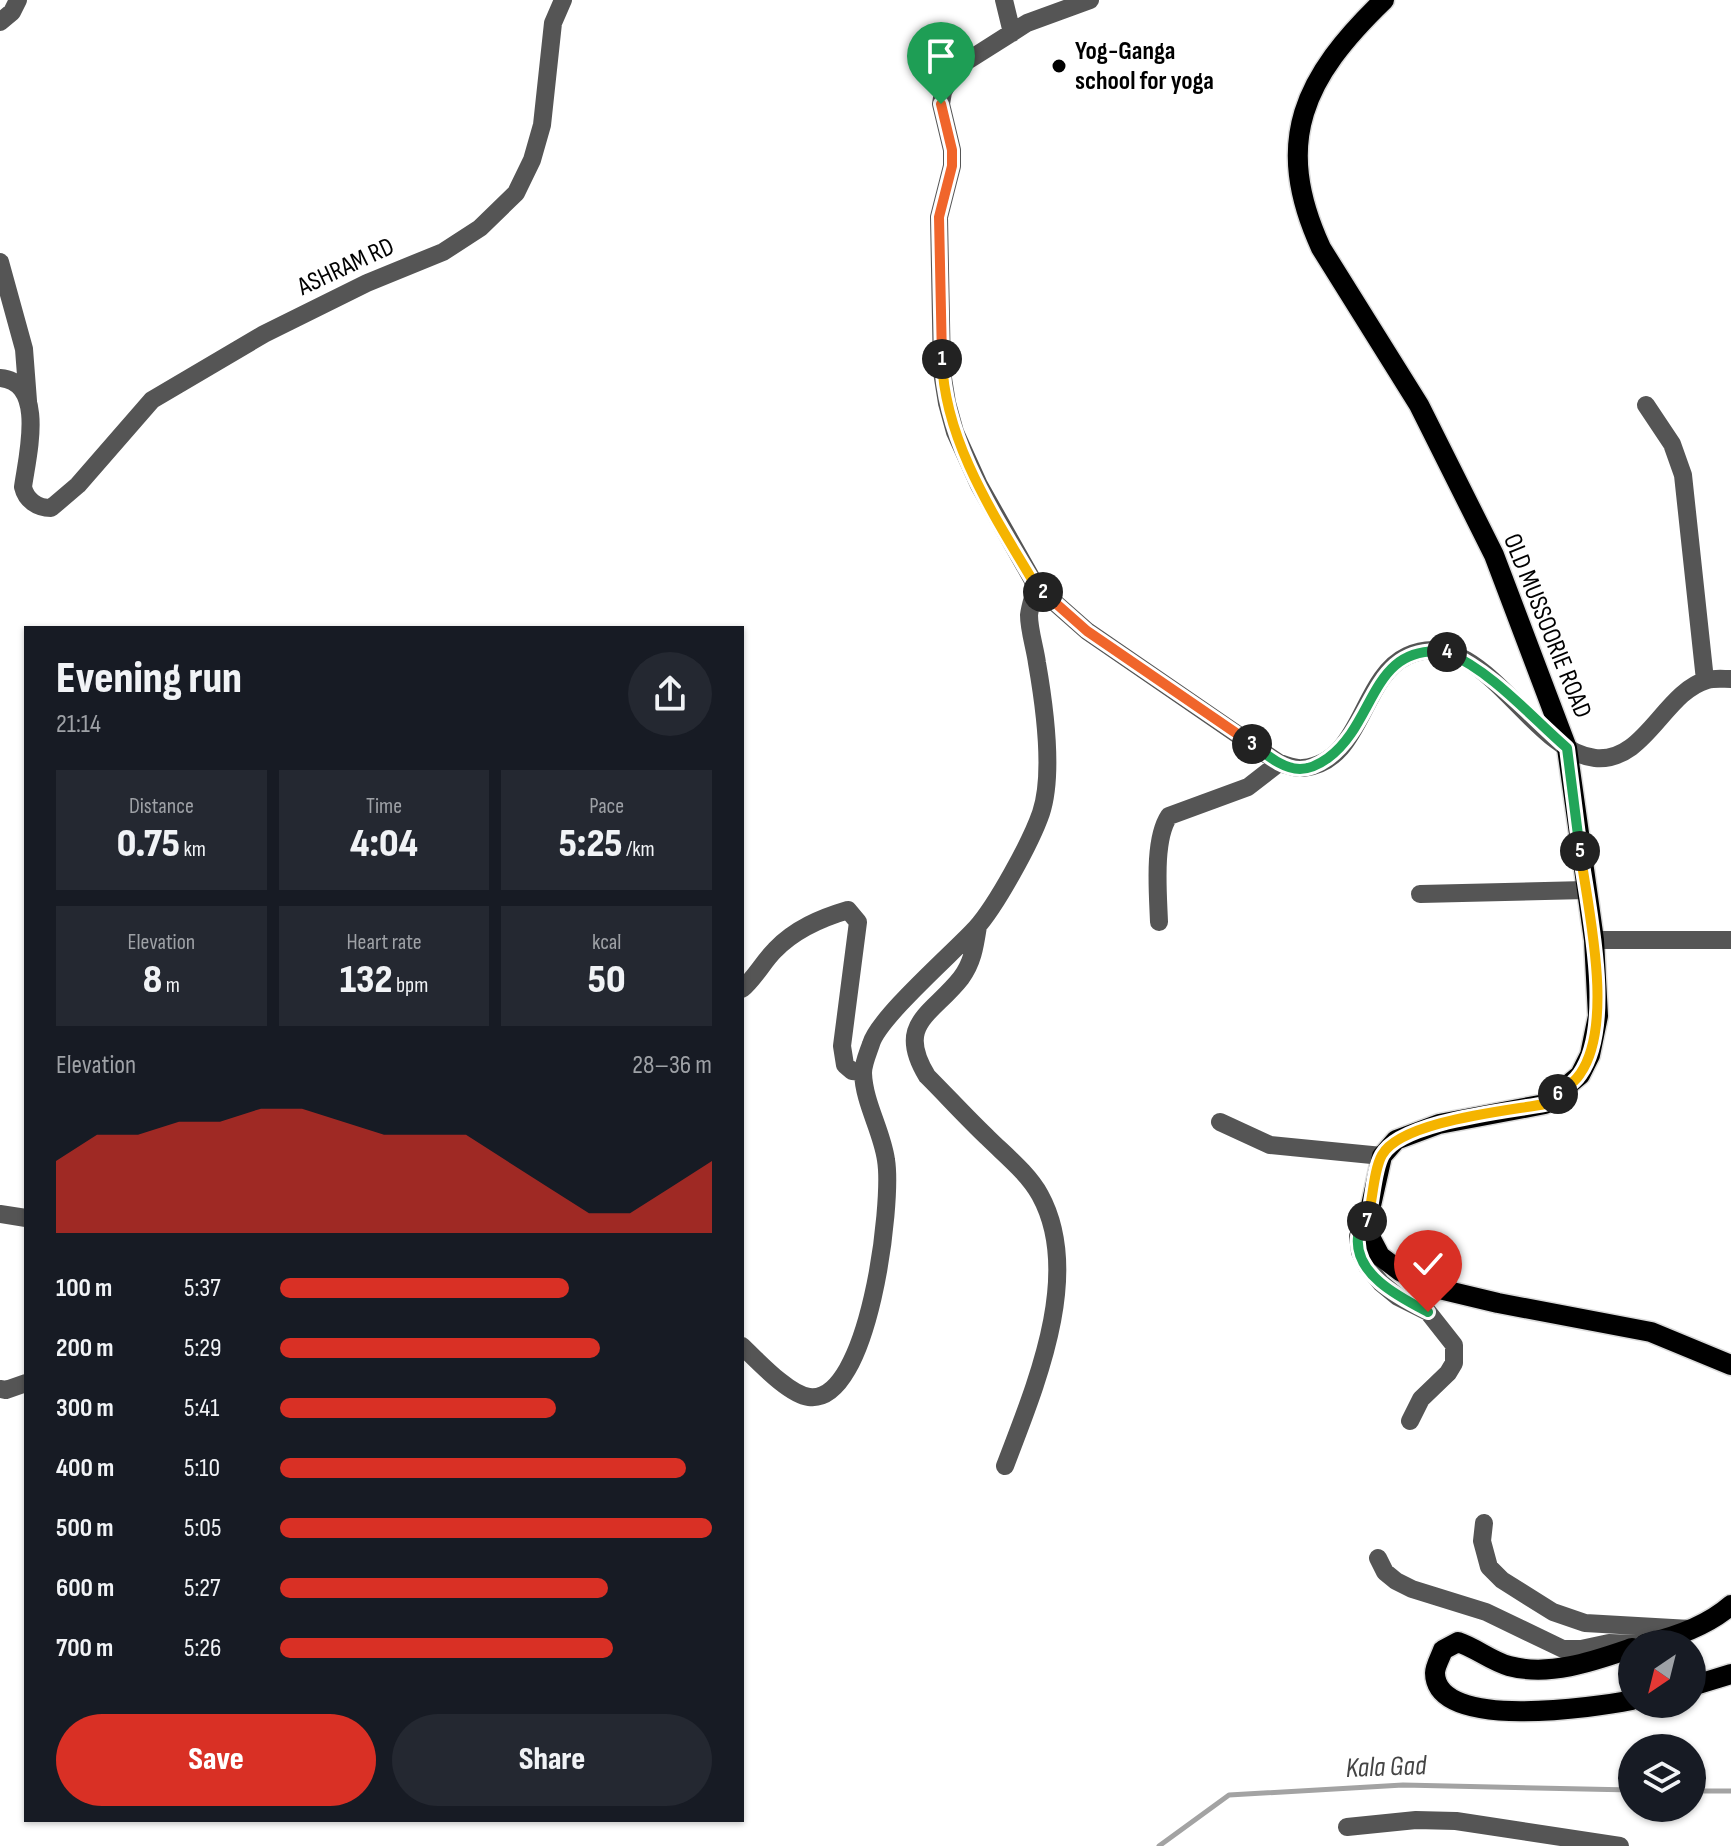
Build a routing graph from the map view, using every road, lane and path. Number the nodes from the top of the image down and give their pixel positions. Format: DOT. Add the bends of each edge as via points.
graph roads {
  1 [pos="18,0"];
  2 [pos="563,0"];
  3 [pos="1004,0"];
  4 [pos="1090,0"];
  5 [pos="1384,0"];
  6 [pos="0,22"];
  7 [pos="1012,33"];
  8 [pos="0,262"];
  9 [pos="0,378"];
  10 [pos="28,401"];
  11 [pos="1646,405"];
  12 [pos="1036,586"];
  13 [pos="1731,679"];
  14 [pos="1705,680"];
  15 [pos="1567,748"];
  16 [pos="1279,763"];
  17 [pos="1586,890"];
  18 [pos="1420,894"];
  19 [pos="1159,922"];
  20 [pos="978,926"];
  21 [pos="1594,940"];
  22 [pos="1731,940"];
  23 [pos="744,987"];
  24 [pos="863,1072"];
  25 [pos="1220,1122"];
  26 [pos="1382,1156"];
  27 [pos="0,1214"];
  28 [pos="24,1218"];
  29 [pos="1368,1219"];
  30 [pos="744,1348"];
  31 [pos="1731,1365"];
  32 [pos="24,1384"];
  33 [pos="0,1389"];
  34 [pos="1410,1421"];
  35 [pos="1005,1466"];
  36 [pos="1484,1523"];
  37 [pos="1378,1558"];
  38 [pos="1731,1605"];
  39 [pos="1690,1629"];
  40 [pos="1618,1643"];
  41 [pos="1618,1652"];
  42 [pos="1731,1674"];
  43 [pos="1706,1682"];
  44 [pos="1618,1703"];
  45 [pos="1347,1827"];
  46 [pos="1620,1846"];
  1 -- 6 [label="street"];
  2 -- 10 [label="street, ASHRAM RD" via="553,23 542,125 532,160 516,193 480,228 443,252 264,334 152,400 78,485 51,508 35,504 23,487 33,420"];
  3 -- 7 [label="street"];
  4 -- 7 [label="street"];
  5 -- 15 [label="main road, OLD MUSSOORIE ROAD" via="1326,65 1312,90 1302,114 1299,181 1321,248 1419,405 1494,555"];
  7 -- 12 [label="street" via="964,63 943,92 952,166 939,217 942,372 955,432"];
  8 -- 10 [label="street" via="24,349"];
  9 -- 10 [label="street" via="16,385"];
  11 -- 14 [label="street" via="1672,444 1683,475"];
  12 -- 16 [label="street" via="1087,631"];
  12 -- 20 [label="street" via="1029,615 1046,744 1041,811"];
  13 -- 14 [label="street"];
  14 -- 15 [label="street" via="1619,754 1595,758"];
  15 -- 16 [label="street" via="1468,661 1427,649 1404,657 1384,675 1336,752 1301,769"];
  15 -- 17 [label="main road, OLD MUSSOORIE ROAD"];
  16 -- 19 [label="street" via="1239,791 1169,816 1162,830"];
  17 -- 18 [label="street"];
  17 -- 21 [label="main road, OLD MUSSOORIE ROAD"];
  20 -- 24 [label="street" via="872,1038"];
  20 -- 35 [label="street" via="973,957 916,1030 913,1043 927,1076 1040,1194 1054,1228 1054,1309 1043,1366"];
  21 -- 22 [label="street"];
  21 -- 26 [label="main road, OLD MUSSOORIE ROAD" via="1598,1016 1580,1075 1545,1104 1416,1131 1396,1140"];
  23 -- 24 [label="street" via="794,934 848,910 858,922 842,1046 845,1065"];
  24 -- 30 [label="street" via="886,1160 888,1191 870,1314 852,1364 835,1388 807,1397"];
  25 -- 26 [label="street" via="1270,1145"];
  26 -- 29 [label="main road"];
  27 -- 28 [label="street"];
  29 -- 31 [label="main road" via="1368,1233 1380,1256 1431,1287 1651,1332"];
  29 -- 34 [label="street" via="1358,1236 1367,1266 1398,1297 1428,1312 1454,1345 1454,1363 1421,1399"];
  32 -- 33 [label="street"];
  36 -- 39 [label="street" via="1482,1541 1489,1567 1553,1612 1585,1623"];
  37 -- 40 [label="street" via="1385,1572 1412,1589 1486,1612 1563,1649"];
  38 -- 39 [label="main road"];
  41 -- 44 [label="main road" via="1536,1670 1508,1666 1458,1642 1443,1650 1434,1672 1439,1687 1456,1703 1499,1712"];
  42 -- 43 [label="main road"];
  45 -- 46 [label="street" via="1456,1821"];
}
